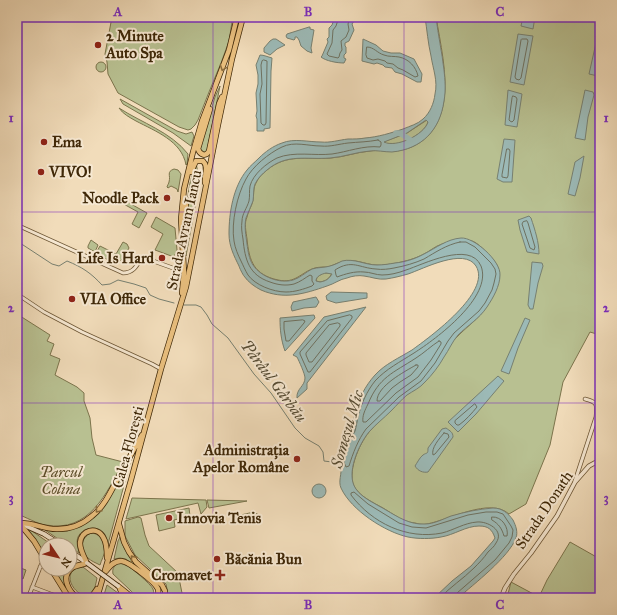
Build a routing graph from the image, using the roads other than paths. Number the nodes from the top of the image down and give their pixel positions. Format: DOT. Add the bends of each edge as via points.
graph roads {
  1 [pos="237,17"];
  2 [pos="243,17"];
  3 [pos="226,86"];
  4 [pos="213,94"];
  5 [pos="205,190"];
  6 [pos="17,225"];
  7 [pos="182,240"];
  8 [pos="184,272"];
  9 [pos="17,294"];
  10 [pos="180,304"];
  11 [pos="161,370"];
  12 [pos="585,399"];
  13 [pos="146,428"];
  14 [pos="600,460"];
  15 [pos="574,482"];
  16 [pos="18,522"];
  17 [pos="119,523"];
  18 [pos="49,537"];
  19 [pos="38,547"];
  20 [pos="78,557"];
  21 [pos="87,564"];
  22 [pos="106,566"];
  23 [pos="38,572"];
  24 [pos="103,576"];
  25 [pos="56,577"];
  26 [pos="100,584"];
  27 [pos="118,586"];
  28 [pos="32,587"];
  29 [pos="56,596"];
  30 [pos="28,598"];
  31 [pos="69,598"];
  32 [pos="78,598"];
  33 [pos="88,598"];
  34 [pos="98,598"];
  35 [pos="124,598"];
  36 [pos="132,598"];
  37 [pos="157,598"];
  38 [pos="165,598"];
  39 [pos="500,598"];
  1 -- 4 [label="main road, Strada Avram Iancu, one-way" via="229,50"];
  2 -- 3 [label="main road, Strada Avram Iancu"];
  3 -- 4 [label="main road" via="219,104 208,154 202,155 198,149"];
  3 -- 5 [label="main road, Strada Avram Iancu"];
  4 -- 7 [label="main road, Strada Avram Iancu" via="202,121 184,189"];
  5 -- 7 [label="main road" via="206,166 203,161 196,161 191,171 187,192 186,224"];
  5 -- 10 [label="main road, Strada Avram Iancu" via="188,280"];
  6 -- 8 [label="street" via="123,272 128,273 135,269 142,257"];
  7 -- 8 [label="main road, Strada Avram Iancu"];
  8 -- 10 [label="main road, Strada Avram Iancu"];
  9 -- 11 [label="street" via="44,312"];
  10 -- 11 [label="main road, Calea Florești"];
  11 -- 13 [label="main road, Calea Florești"];
  12 -- 15 [label="street" via="595,402 597,411"];
  13 -- 16 [label="main road, one-way" via="109,495 92,516 77,525 62,529 49,529"];
  13 -- 17 [label="main road, Calea Florești"];
  14 -- 15 [label="street, Strada Donath"];
  15 -- 39 [label="street, Strada Donath" via="557,516 514,574"];
  16 -- 18 [label="main road"];
  16 -- 19 [label="main road"];
  17 -- 22 [label="main road, Calea Florești"];
  38 -- 17 [label="main road, one-way" via="162,585 136,562 129,552"];
  20 -- 21 [label="main road"];
  21 -- 22 [label="main road" via="80,541 86,533 93,530 104,538"];
  21 -- 27 [label="main road, bridge"];
  21 -- 32 [label="main road" via="74,567 67,575 67,585"];
  22 -- 24 [label="main road, Calea Florești"];
  23 -- 28 [label="street"];
  24 -- 26 [label="main road, Calea Florești"];
  24 -- 37 [label="main road" via="110,565 118,561 125,562 156,586"];
  25 -- 31 [label="main road"];
  26 -- 33 [label="main road"];
  26 -- 34 [label="main road"];
  27 -- 35 [label="main road"];
  27 -- 36 [label="main road"];
  28 -- 29 [label="street"];
  28 -- 30 [label="street"];
}
